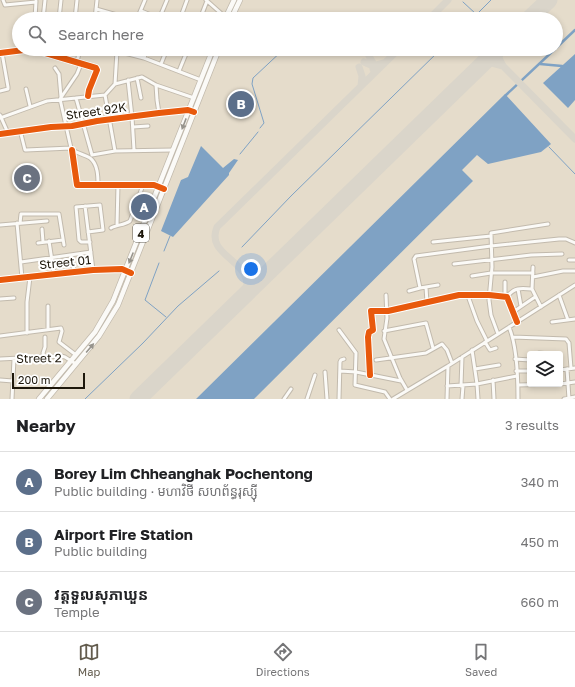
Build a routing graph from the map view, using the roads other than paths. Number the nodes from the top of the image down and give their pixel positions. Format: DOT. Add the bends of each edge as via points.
graph roads {
  1 [pos="3,0"];
  2 [pos="45,0"];
  3 [pos="61,0"];
  4 [pos="77,0"];
  5 [pos="97,0"];
  6 [pos="145,0"];
  7 [pos="167,0"];
  8 [pos="187,0"];
  9 [pos="206,0"];
  10 [pos="234,0"];
  11 [pos="240,0"];
  12 [pos="36,1"];
  13 [pos="96,9"];
  14 [pos="141,11"];
  15 [pos="35,12"];
  16 [pos="44,12"];
  17 [pos="60,12"];
  18 [pos="76,12"];
  19 [pos="96,12"];
  20 [pos="106,12"];
  21 [pos="163,12"];
  22 [pos="183,12"];
  23 [pos="202,12"];
  24 [pos="219,12"];
  25 [pos="229,12"];
  26 [pos="234,12"];
  27 [pos="12,52"];
  28 [pos="1,53"];
  29 [pos="56,56"];
  30 [pos="78,56"];
  31 [pos="117,56"];
  32 [pos="138,56"];
  33 [pos="164,56"];
  34 [pos="185,56"];
  35 [pos="210,56"];
  36 [pos="216,56"];
  37 [pos="144,58"];
  38 [pos="77,62"];
  39 [pos="4,64"];
  40 [pos="81,64"];
  41 [pos="161,64"];
  42 [pos="0,66"];
  43 [pos="55,68"];
  44 [pos="179,71"];
  45 [pos="137,78"];
  46 [pos="128,80"];
  47 [pos="201,80"];
  48 [pos="206,82"];
  49 [pos="115,84"];
  50 [pos="156,84"];
  51 [pos="26,89"];
  52 [pos="0,91"];
  53 [pos="106,95"];
  54 [pos="88,96"];
  55 [pos="60,98"];
  56 [pos="76,98"];
  57 [pos="141,98"];
  58 [pos="194,98"];
  59 [pos="30,106"];
  60 [pos="189,110"];
  61 [pos="194,112"];
  62 [pos="159,113"];
  63 [pos="0,117"];
  64 [pos="132,117"];
  65 [pos="110,119"];
  66 [pos="84,124"];
  67 [pos="133,126"];
  68 [pos="148,126"];
  69 [pos="65,127"];
  70 [pos="20,130"];
  71 [pos="8,133"];
  72 [pos="0,134"];
  73 [pos="72,149"];
  74 [pos="134,150"];
  75 [pos="174,150"];
  76 [pos="115,151"];
  77 [pos="91,157"];
  78 [pos="98,185"];
  79 [pos="118,185"];
  80 [pos="143,185"];
  81 [pos="159,187"];
  82 [pos="164,189"];
  83 [pos="85,206"];
  84 [pos="47,221"];
  85 [pos="19,223"];
  86 [pos="548,224"];
  87 [pos="0,225"];
  88 [pos="117,225"];
  89 [pos="110,228"];
  90 [pos="42,229"];
  91 [pos="88,232"];
  92 [pos="490,236"];
  93 [pos="63,240"];
  94 [pos="49,241"];
  95 [pos="43,242"];
  96 [pos="90,242"];
  97 [pos="433,242"];
  98 [pos="38,243"];
  99 [pos="575,243"];
  100 [pos="64,245"];
  101 [pos="491,246"];
  102 [pos="91,252"];
  103 [pos="562,254"];
  104 [pos="52,258"];
  105 [pos="492,258"];
  106 [pos="569,260"];
  107 [pos="575,260"];
  108 [pos="21,262"];
  109 [pos="73,264"];
  110 [pos="454,264"];
  111 [pos="533,267"];
  112 [pos="93,270"];
  113 [pos="575,270"];
  114 [pos="126,271"];
  115 [pos="74,272"];
  116 [pos="131,273"];
  117 [pos="54,274"];
  118 [pos="492,274"];
  119 [pos="533,275"];
  120 [pos="472,276"];
  121 [pos="30,277"];
  122 [pos="22,278"];
  123 [pos="0,280"];
  124 [pos="504,282"];
  125 [pos="438,285"];
  126 [pos="575,285"];
  127 [pos="426,287"];
  128 [pos="420,288"];
  129 [pos="518,289"];
  130 [pos="532,289"];
  131 [pos="409,291"];
  132 [pos="386,295"];
  133 [pos="488,295"];
  134 [pos="559,295"];
  135 [pos="468,296"];
  136 [pos="506,297"];
  137 [pos="535,297"];
  138 [pos="14,298"];
  139 [pos="0,300"];
  140 [pos="426,303"];
  141 [pos="48,306"];
  142 [pos="521,306"];
  143 [pos="541,307"];
  144 [pos="388,310"];
  145 [pos="513,312"];
  146 [pos="575,319"];
  147 [pos="568,320"];
  148 [pos="517,322"];
  149 [pos="552,322"];
  150 [pos="509,327"];
  151 [pos="48,329"];
  152 [pos="339,330"];
  153 [pos="384,331"];
  154 [pos="27,333"];
  155 [pos="498,334"];
  156 [pos="0,336"];
  157 [pos="45,337"];
  158 [pos="513,337"];
  159 [pos="486,342"];
  160 [pos="433,348"];
  161 [pos="496,348"];
  162 [pos="472,350"];
  163 [pos="76,355"];
  164 [pos="44,356"];
  165 [pos="390,357"];
  166 [pos="462,357"];
  167 [pos="0,359"];
  168 [pos="14,359"];
  169 [pos="344,359"];
  170 [pos="71,360"];
  171 [pos="376,360"];
  172 [pos="515,360"];
  173 [pos="527,360"];
  174 [pos="452,363"];
  175 [pos="76,364"];
  176 [pos="499,365"];
  177 [pos="448,366"];
  178 [pos="571,368"];
  179 [pos="475,369"];
  180 [pos="340,371"];
  181 [pos="516,371"];
  182 [pos="325,372"];
  183 [pos="356,372"];
  184 [pos="527,372"];
  185 [pos="315,375"];
  186 [pos="370,375"];
  187 [pos="517,376"];
  188 [pos="0,380"];
  189 [pos="493,380"];
  190 [pos="13,381"];
  191 [pos="401,382"];
  192 [pos="575,382"];
  193 [pos="568,383"];
  194 [pos="477,384"];
  195 [pos="563,384"];
  196 [pos="518,385"];
  197 [pos="527,385"];
  198 [pos="448,386"];
  199 [pos="462,386"];
  200 [pos="291,389"];
  201 [pos="407,390"];
  202 [pos="575,397"];
  203 [pos="12,399"];
  204 [pos="39,399"];
  205 [pos="47,399"];
  206 [pos="284,399"];
  207 [pos="307,399"];
  208 [pos="327,399"];
  209 [pos="339,399"];
  210 [pos="390,399"];
  211 [pos="393,399"];
  212 [pos="447,399"];
  213 [pos="462,399"];
  214 [pos="478,399"];
  215 [pos="494,399"];
  216 [pos="518,399"];
  217 [pos="564,399"];
  218 [pos="569,399"];
  1 -- 12 [label="street" via="4,4 8,5"];
  2 -- 16 [label="street"];
  3 -- 17 [label="street"];
  4 -- 18 [label="street"];
  5 -- 13 [label="street"];
  6 -- 14 [label="street"];
  7 -- 21 [label="street"];
  8 -- 22 [label="street"];
  9 -- 23 [label="street"];
  9 -- 24 [label="street"];
  10 -- 25 [label="highway"];
  11 -- 26 [label="highway"];
  12 -- 15 [label="street"];
  13 -- 19 [label="street"];
  13 -- 20 [label="street"];
  27 -- 28 [label="street"];
  28 -- 39 [label="street"];
  29 -- 38 [label="street"];
  30 -- 38 [label="street"];
  31 -- 49 [label="street"];
  32 -- 37 [label="street"];
  33 -- 41 [label="street"];
  34 -- 44 [label="street"];
  35 -- 47 [label="highway, 4"];
  36 -- 48 [label="highway, 4"];
  37 -- 41 [label="street"];
  38 -- 40 [label="street"];
  39 -- 42 [label="street"];
  39 -- 52 [label="street" via="8,89"];
  40 -- 54 [label="street" via="97,68"];
  40 -- 55 [label="street"];
  41 -- 44 [label="street"];
  43 -- 55 [label="street" via="59,74"];
  44 -- 47 [label="street"];
  45 -- 46 [label="street"];
  45 -- 50 [label="street" via="146,78"];
  45 -- 57 [label="street"];
  46 -- 49 [label="street"];
  46 -- 64 [label="street"];
  47 -- 48 [label="street"];
  47 -- 58 [label="highway, 4"];
  48 -- 61 [label="highway, 4"];
  49 -- 53 [label="street"];
  50 -- 58 [label="street"];
  50 -- 62 [label="street"];
  51 -- 59 [label="street"];
  53 -- 54 [label="street"];
  53 -- 65 [label="street"];
  54 -- 56 [label="street"];
  55 -- 56 [label="street"];
  55 -- 59 [label="street"];
  55 -- 69 [label="street"];
  56 -- 66 [label="street"];
  58 -- 60 [label="highway, 4"];
  59 -- 63 [label="street"];
  60 -- 61 [label="street, Street 92K"];
  60 -- 62 [label="street, Street 92K"];
  60 -- 75 [label="highway, 4, one-way"];
  61 -- 82 [label="highway, 4"];
  62 -- 64 [label="street, Street 92K"];
  63 -- 71 [label="street"];
  64 -- 65 [label="street, Street 92K"];
  64 -- 67 [label="street"];
  65 -- 66 [label="street, Street 92K"];
  65 -- 76 [label="street"];
  66 -- 69 [label="street, Street 92K"];
  66 -- 77 [label="street"];
  67 -- 68 [label="street"];
  67 -- 74 [label="street"];
  69 -- 70 [label="street, Street 92K"];
  69 -- 73 [label="street"];
  70 -- 71 [label="street, Street 92K"];
  70 -- 73 [label="street" via="25,150"];
  71 -- 72 [label="street, Street 92K"];
  73 -- 77 [label="street"];
  73 -- 78 [label="street" via="78,185"];
  74 -- 75 [label="street"];
  74 -- 76 [label="street"];
  75 -- 81 [label="highway, 4"];
  76 -- 77 [label="street"];
  77 -- 78 [label="street" via="98,173"];
  78 -- 79 [label="street"];
  79 -- 80 [label="street"];
  79 -- 88 [label="street"];
  80 -- 81 [label="street"];
  80 -- 88 [label="street" via="130,221"];
  81 -- 82 [label="street"];
  81 -- 114 [label="highway, 4, one-way"];
  82 -- 116 [label="highway, 4"];
  83 -- 91 [label="street"];
  83 -- 91 [label="street" via="100,205 103,229"];
  83 -- 96 [label="street" via="76,208 78,239 80,242"];
  84 -- 85 [label="street"];
  85 -- 87 [label="street"];
  85 -- 93 [label="street" via="21,214 59,214"];
  85 -- 108 [label="street"];
  86 -- 92 [label="street" via="492,232"];
  88 -- 89 [label="street"];
  90 -- 95 [label="street"];
  91 -- 96 [label="street"];
  92 -- 97 [label="street"];
  92 -- 101 [label="street"];
  93 -- 94 [label="street"];
  93 -- 100 [label="street"];
  94 -- 95 [label="street"];
  94 -- 104 [label="street"];
  95 -- 98 [label="street"];
  96 -- 102 [label="street"];
  99 -- 101 [label="street" via="559,239"];
  101 -- 105 [label="street"];
  101 -- 128 [label="street" via="416,256 414,259"];
  102 -- 104 [label="street"];
  102 -- 112 [label="street"];
  103 -- 105 [label="street"];
  104 -- 108 [label="street"];
  104 -- 117 [label="street"];
  105 -- 110 [label="street"];
  105 -- 118 [label="street"];
  106 -- 107 [label="street"];
  108 -- 122 [label="street"];
  109 -- 115 [label="street"];
  111 -- 119 [label="street"];
  112 -- 114 [label="street, Street 01"];
  112 -- 115 [label="street, Street 01"];
  113 -- 119 [label="street" via="550,275"];
  114 -- 116 [label="street, Street 01"];
  114 -- 163 [label="highway, 4" via="113,301 95,332"];
  115 -- 117 [label="street, Street 01"];
  175 -- 116 [label="highway, 4, one-way" via="105,328"];
  117 -- 121 [label="street, Street 01"];
  118 -- 119 [label="street"];
  118 -- 120 [label="street"];
  118 -- 133 [label="street"];
  119 -- 130 [label="street"];
  121 -- 122 [label="street, Street 01"];
  121 -- 154 [label="street"];
  122 -- 123 [label="street, Street 01"];
  124 -- 136 [label="street"];
  125 -- 127 [label="street"];
  126 -- 134 [label="street"];
  127 -- 128 [label="street"];
  127 -- 140 [label="street"];
  128 -- 131 [label="street"];
  129 -- 130 [label="street"];
  129 -- 136 [label="street"];
  129 -- 142 [label="street"];
  130 -- 137 [label="street"];
  132 -- 144 [label="street"];
  133 -- 135 [label="street"];
  133 -- 136 [label="street"];
  133 -- 155 [label="street" via="491,315"];
  134 -- 143 [label="street"];
  134 -- 147 [label="street"];
  135 -- 140 [label="street" via="459,295"];
  135 -- 159 [label="street"];
  136 -- 145 [label="street"];
  137 -- 142 [label="street"];
  137 -- 143 [label="street"];
  138 -- 139 [label="street"];
  140 -- 144 [label="street"];
  141 -- 151 [label="street"];
  142 -- 145 [label="street"];
  143 -- 148 [label="street"];
  144 -- 153 [label="street"];
  144 -- 186 [label="street" via="370,312 373,329 368,337"];
  145 -- 148 [label="street"];
  146 -- 147 [label="street"];
  147 -- 149 [label="street"];
  148 -- 150 [label="street"];
  150 -- 155 [label="street"];
  150 -- 158 [label="street"];
  151 -- 154 [label="street"];
  151 -- 163 [label="street" via="62,329 59,342"];
  152 -- 183 [label="street" via="357,355"];
  153 -- 160 [label="street" via="426,323"];
  153 -- 165 [label="street"];
  154 -- 156 [label="street"];
  155 -- 159 [label="street"];
  157 -- 164 [label="street"];
  158 -- 172 [label="street"];
  158 -- 178 [label="street" via="566,340 569,343"];
  159 -- 161 [label="street" via="490,350"];
  159 -- 162 [label="street"];
  160 -- 165 [label="street" via="426,353"];
  160 -- 174 [label="street" via="443,344"];
  162 -- 166 [label="street"];
  162 -- 179 [label="street"];
  163 -- 170 [label="highway, 4"];
  164 -- 168 [label="street, Street 2"];
  164 -- 170 [label="street, Street 2" via="61,356"];
  165 -- 171 [label="street"];
  165 -- 191 [label="street"];
  166 -- 174 [label="street"];
  166 -- 199 [label="street"];
  167 -- 168 [label="street, Street 2"];
  168 -- 190 [label="street"];
  169 -- 180 [label="street" via="340,362"];
  170 -- 175 [label="street, Street 2"];
  170 -- 204 [label="highway, 4"];
  172 -- 173 [label="street"];
  172 -- 181 [label="street"];
  174 -- 177 [label="street"];
  175 -- 205 [label="highway, 4"];
  176 -- 179 [label="street"];
  177 -- 198 [label="street"];
  177 -- 201 [label="street"];
  178 -- 193 [label="street"];
  179 -- 194 [label="street"];
  180 -- 183 [label="street"];
  180 -- 209 [label="street"];
  181 -- 184 [label="street"];
  181 -- 187 [label="street"];
  182 -- 208 [label="street"];
  183 -- 186 [label="street"];
  183 -- 210 [label="street" via="355,385 385,392"];
  185 -- 207 [label="street"];
  186 -- 191 [label="street"];
  187 -- 189 [label="street"];
  187 -- 196 [label="street"];
  188 -- 190 [label="street"];
  189 -- 194 [label="street"];
  189 -- 215 [label="street"];
  190 -- 203 [label="street"];
  191 -- 201 [label="street"];
  192 -- 193 [label="street"];
  193 -- 195 [label="street"];
  193 -- 218 [label="street"];
  194 -- 199 [label="street"];
  194 -- 214 [label="street"];
  196 -- 197 [label="street"];
  196 -- 216 [label="street"];
  198 -- 199 [label="street"];
  198 -- 212 [label="street"];
  199 -- 213 [label="street"];
  200 -- 206 [label="street"];
  201 -- 211 [label="street"];
  202 -- 218 [label="street"];
  217 -- 218 [label="street"];
}
